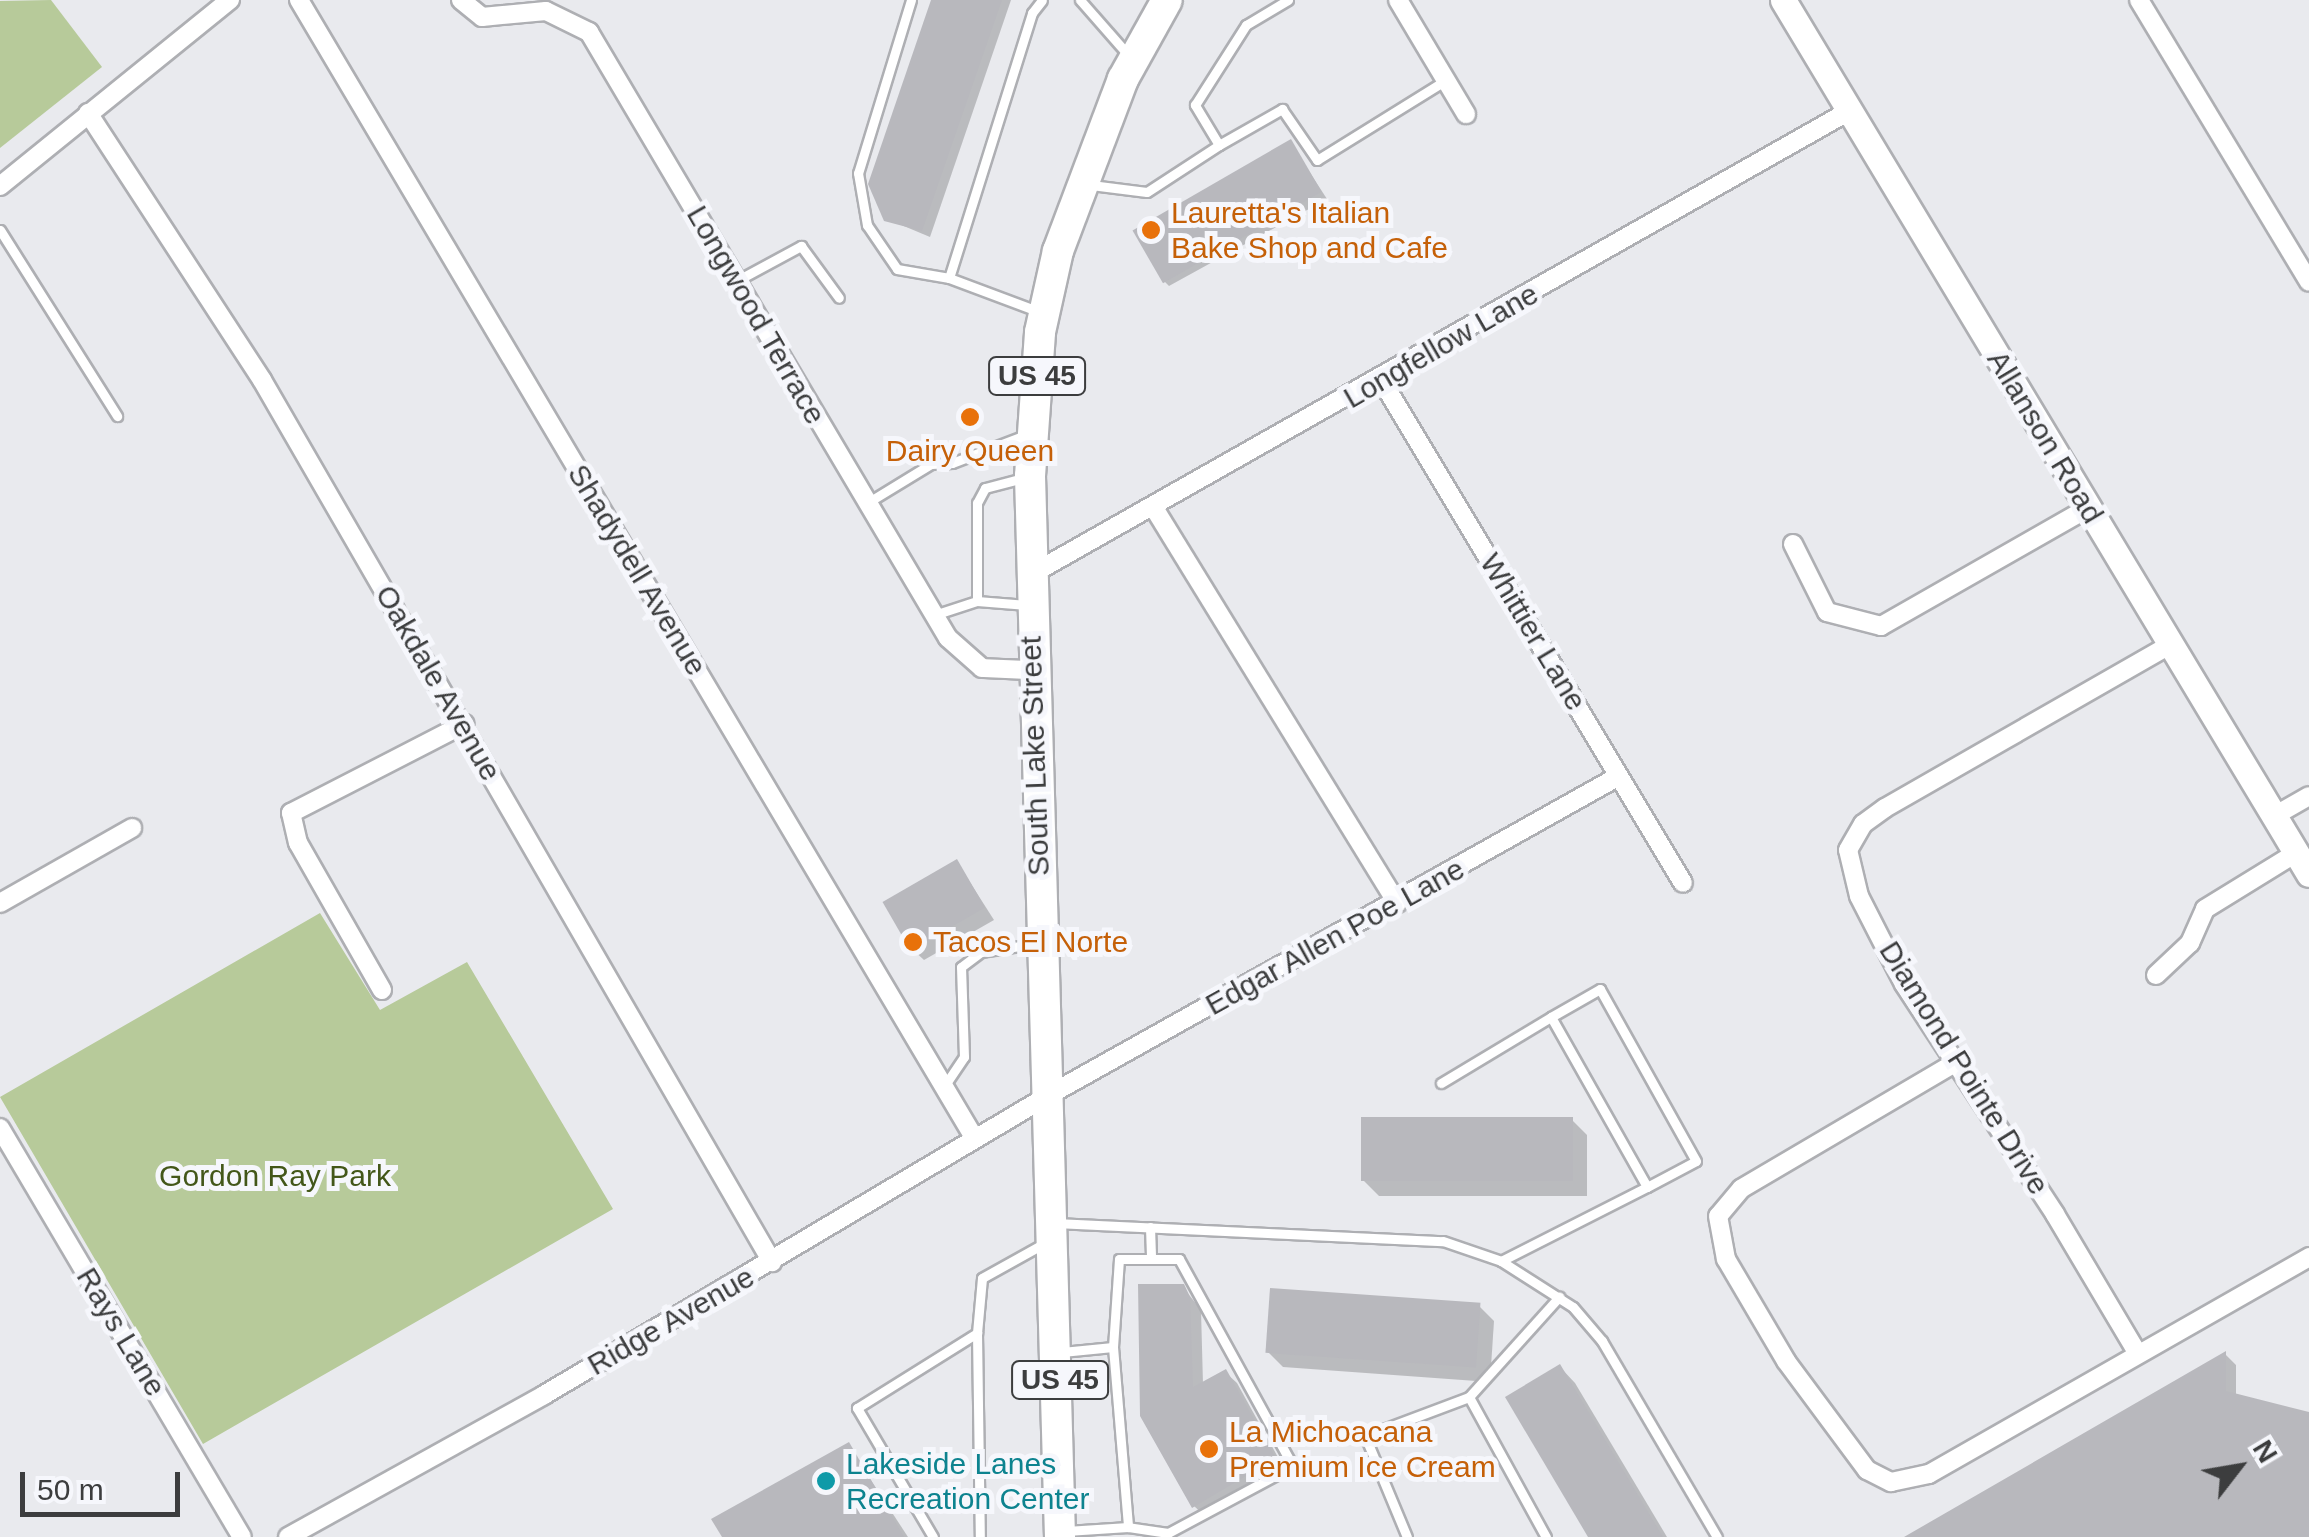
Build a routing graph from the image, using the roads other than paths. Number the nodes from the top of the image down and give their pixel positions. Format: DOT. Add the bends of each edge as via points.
graph roads {
  1 [pos="230,0"];
  2 [pos="300,0"];
  3 [pos="461,0"];
  4 [pos="912,0"];
  5 [pos="1042,0"];
  6 [pos="1080,0"];
  7 [pos="1167,0"];
  8 [pos="1288,0"];
  9 [pos="1398,0"];
  10 [pos="1783,0"];
  11 [pos="2139,0"];
  12 [pos="525,7"];
  13 [pos="1133,60"];
  14 [pos="1446,80"];
  15 [pos="1849,111"];
  16 [pos="88,113"];
  17 [pos="1466,114"];
  18 [pos="1220,145"];
  19 [pos="1084,184"];
  20 [pos="0,186"];
  21 [pos="0,230"];
  22 [pos="949,278"];
  23 [pos="735,282"];
  24 [pos="2309,282"];
  25 [pos="838,298"];
  26 [pos="1044,314"];
  27 [pos="1382,380"];
  28 [pos="117,416"];
  29 [pos="1033,433"];
  30 [pos="1030,476"];
  31 [pos="867,503"];
  32 [pos="1154,508"];
  33 [pos="2088,508"];
  34 [pos="1792,544"];
  35 [pos="1030,590"];
  36 [pos="977,601"];
  37 [pos="934,615"];
  38 [pos="2170,645"];
  39 [pos="1030,670"];
  40 [pos="464,724"];
  41 [pos="1619,776"];
  42 [pos="2309,796"];
  43 [pos="2274,816"];
  44 [pos="132,828"];
  45 [pos="2303,864"];
  46 [pos="1684,883"];
  47 [pos="0,903"];
  48 [pos="1396,903"];
  49 [pos="1042,943"];
  50 [pos="2156,974"];
  51 [pos="382,990"];
  52 [pos="1551,1017"];
  53 [pos="1953,1064"];
  54 [pos="1441,1083"];
  55 [pos="944,1086"];
  56 [pos="1049,1095"];
  57 [pos="0,1128"];
  58 [pos="975,1139"];
  59 [pos="1647,1187"];
  60 [pos="1150,1227"];
  61 [pos="1056,1230"];
  62 [pos="2309,1257"];
  63 [pos="1151,1259"];
  64 [pos="1500,1261"];
  65 [pos="772,1262"];
  66 [pos="1559,1296"];
  67 [pos="977,1333"];
  68 [pos="1114,1347"];
  69 [pos="1060,1352"];
  70 [pos="2138,1354"];
  71 [pos="1469,1398"];
  72 [pos="1128,1527"];
  73 [pos="1060,1534"];
  74 [pos="1717,1536"];
  75 [pos="242,1537"];
  76 [pos="288,1537"];
  77 [pos="932,1537"];
  78 [pos="980,1537"];
  79 [pos="1407,1537"];
  80 [pos="1546,1537"];
  1 -- 16 [label="street"];
  2 -- 55 [label="street, Shadydell Avenue"];
  3 -- 12 [label="street, Longwood Terrace" via="482,18"];
  4 -- 22 [label="lane" via="858,173 867,224 897,269"];
  5 -- 22 [label="lane" via="1032,13"];
  6 -- 13 [label="lane"];
  7 -- 13 [label="main road, South Lake Street / US 45"];
  8 -- 18 [label="lane" via="1246,25 1195,104"];
  9 -- 14 [label="street"];
  10 -- 15 [label="street, Allanson Road"];
  11 -- 24 [label="street"];
  12 -- 23 [label="street, Longwood Terrace" via="569,17 589,32"];
  13 -- 19 [label="main road, South Lake Street / US 45"];
  14 -- 17 [label="street"];
  14 -- 18 [label="lane" via="1317,160 1282,109"];
  15 -- 27 [label="street, Longfellow Lane"];
  15 -- 33 [label="street, Allanson Road"];
  16 -- 20 [label="street"];
  16 -- 40 [label="street, Oakdale Avenue" via="262,380"];
  18 -- 19 [label="lane" via="1147,192"];
  19 -- 26 [label="main road, South Lake Street / US 45"];
  21 -- 28 [label="lane"];
  22 -- 26 [label="lane"];
  23 -- 25 [label="lane" via="801,246"];
  23 -- 31 [label="street, Longwood Terrace"];
  26 -- 29 [label="main road, South Lake Street / US 45"];
  27 -- 32 [label="street, Longfellow Lane"];
  27 -- 41 [label="street, Whittier Lane"];
  29 -- 30 [label="main road, South Lake Street / US 45"];
  29 -- 31 [label="lane" via="952,464 931,464"];
  30 -- 35 [label="main road, South Lake Street / US 45"];
  30 -- 36 [label="lane" via="985,488 978,503"];
  31 -- 37 [label="street, Longwood Terrace"];
  32 -- 35 [label="street, Longfellow Lane"];
  32 -- 48 [label="street"];
  33 -- 34 [label="street" via="1881,626 1827,612"];
  33 -- 38 [label="street, Allanson Road"];
  35 -- 36 [label="lane"];
  35 -- 39 [label="main road, South Lake Street / US 45"];
  36 -- 37 [label="lane"];
  37 -- 39 [label="street, Longwood Terrace" via="962,655 982,668"];
  38 -- 43 [label="street, Allanson Road"];
  38 -- 53 [label="street, Diamond Pointe Drive" via="1885,808 1854,836 1848,850 1860,896"];
  39 -- 49 [label="main road, South Lake Street / US 45"];
  40 -- 51 [label="street" via="291,813 289,823"];
  40 -- 65 [label="street, Oakdale Avenue"];
  41 -- 46 [label="street, Whittier Lane"];
  41 -- 48 [label="street, Edgar Allen Poe Lane"];
  42 -- 43 [label="street"];
  43 -- 45 [label="street, Allanson Road"];
  44 -- 47 [label="street"];
  45 -- 50 [label="street" via="2206,909 2190,943"];
  48 -- 56 [label="street, Edgar Allen Poe Lane"];
  49 -- 55 [label="lane" via="988,950 961,966 964,1057"];
  49 -- 56 [label="main road, South Lake Street / US 45"];
  52 -- 54 [label="lane"];
  52 -- 59 [label="lane"];
  52 -- 59 [label="lane" via="1600,990 1696,1161"];
  53 -- 70 [label="street, Diamond Pointe Drive" via="2030,1174"];
  53 -- 70 [label="street" via="1741,1190 1718,1216 1717,1232 1776,1344 1867,1470 1891,1482 1913,1480"];
  55 -- 58 [label="street, Shadydell Avenue"];
  56 -- 58 [label="street, Ridge Avenue"];
  56 -- 61 [label="main road, South Lake Street / US 45"];
  57 -- 75 [label="street, Rays Lane"];
  58 -- 65 [label="street, Ridge Avenue"];
  59 -- 64 [label="lane"];
  60 -- 61 [label="lane"];
  60 -- 63 [label="lane"];
  60 -- 64 [label="lane" via="1443,1241"];
  61 -- 67 [label="lane" via="982,1278"];
  61 -- 69 [label="main road, South Lake Street / US 45"];
  62 -- 70 [label="street"];
  63 -- 68 [label="lane" via="1119,1259"];
  63 -- 72 [label="lane" via="1179,1259 1293,1466 1168,1533"];
  64 -- 66 [label="lane"];
  65 -- 76 [label="street, Ridge Avenue"];
  66 -- 71 [label="lane"];
  66 -- 74 [label="lane" via="1602,1342"];
  67 -- 77 [label="lane" via="857,1408"];
  67 -- 78 [label="lane"];
  68 -- 69 [label="lane"];
  68 -- 72 [label="lane"];
  69 -- 73 [label="main road, South Lake Street / US 45"];
  71 -- 79 [label="lane" via="1365,1436"];
  71 -- 80 [label="lane"];
  72 -- 73 [label="lane"];
}
